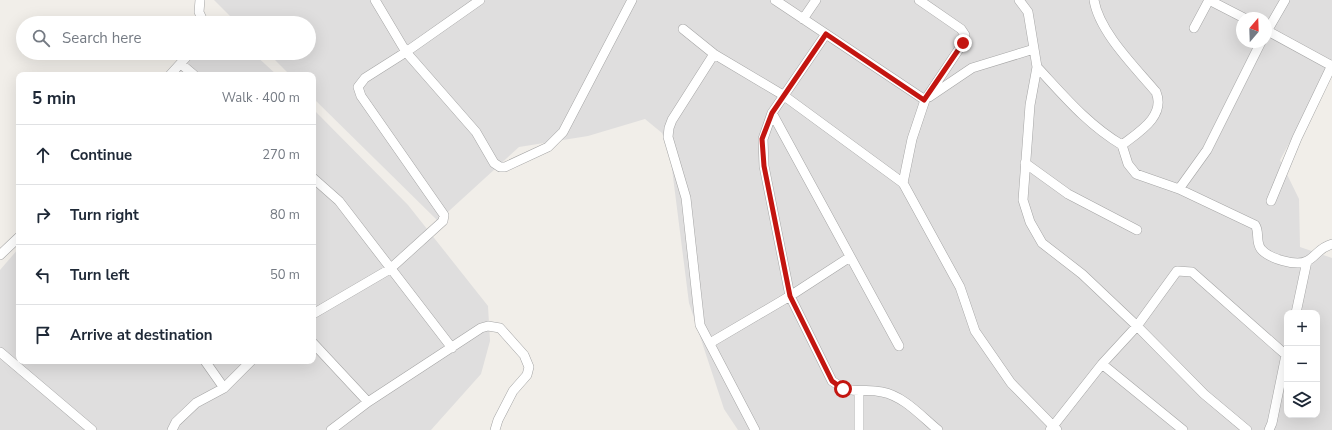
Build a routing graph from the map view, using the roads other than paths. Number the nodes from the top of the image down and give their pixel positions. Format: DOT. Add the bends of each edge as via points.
graph roads {
  1 [pos="200,0"];
  2 [pos="375,0"];
  3 [pos="480,0"];
  4 [pos="632,0"];
  5 [pos="775,0"];
  6 [pos="816,0"];
  7 [pos="919,0"];
  8 [pos="1019,0"];
  9 [pos="1094,0"];
  10 [pos="1209,0"];
  11 [pos="1285,0"];
  12 [pos="1236,14"];
  13 [pos="201,16"];
  14 [pos="803,19"];
  15 [pos="1272,21"];
  16 [pos="1194,28"];
  17 [pos="683,29"];
  18 [pos="826,34"];
  19 [pos="1272,34"];
  20 [pos="1258,48"];
  21 [pos="1034,49"];
  22 [pos="406,52"];
  23 [pos="714,54"];
  24 [pos="184,60"];
  25 [pos="181,64"];
  26 [pos="1332,65"];
  27 [pos="1037,67"];
  28 [pos="173,72"];
  29 [pos="190,72"];
  30 [pos="783,95"];
  31 [pos="924,100"];
  32 [pos="772,113"];
  33 [pos="1122,145"];
  34 [pos="1025,163"];
  35 [pos="316,181"];
  36 [pos="903,183"];
  37 [pos="1179,189"];
  38 [pos="1272,201"];
  39 [pos="1137,230"];
  40 [pos="16,240"];
  41 [pos="1332,244"];
  42 [pos="0,255"];
  43 [pos="850,257"];
  44 [pos="1307,261"];
  45 [pos="390,269"];
  46 [pos="790,296"];
  47 [pos="1297,310"];
  48 [pos="316,312"];
  49 [pos="1137,326"];
  50 [pos="710,343"];
  51 [pos="316,346"];
  52 [pos="899,346"];
  53 [pos="452,348"];
  54 [pos="1284,351"];
  55 [pos="0,352"];
  56 [pos="1284,363"];
  57 [pos="207,364"];
  58 [pos="248,364"];
  59 [pos="1102,364"];
  60 [pos="224,388"];
  61 [pos="859,392"];
  62 [pos="368,402"];
  63 [pos="1053,429"];
  64 [pos="92,430"];
  65 [pos="172,430"];
  66 [pos="331,430"];
  67 [pos="495,430"];
  68 [pos="755,430"];
  69 [pos="859,430"];
  70 [pos="938,430"];
  71 [pos="1184,430"];
  72 [pos="1247,430"];
  73 [pos="1269,430"];
  1 -- 13 [label="street"];
  2 -- 22 [label="street"];
  3 -- 22 [label="street"];
  4 -- 22 [label="street" via="563,132 548,146 505,167 494,163 476,132"];
  5 -- 14 [label="street"];
  6 -- 14 [label="street"];
  7 -- 31 [label="street" via="961,29 965,35 963,43"];
  8 -- 21 [label="street" via="1028,12"];
  9 -- 33 [label="street" via="1105,27 1160,100 1159,107 1147,127"];
  10 -- 12 [label="street"];
  10 -- 16 [label="street"];
  11 -- 15 [label="street"];
  14 -- 18 [label="street"];
  17 -- 23 [label="street"];
  18 -- 30 [label="street"];
  18 -- 31 [label="street"];
  19 -- 26 [label="street"];
  20 -- 37 [label="street" via="1207,150"];
  21 -- 27 [label="street"];
  21 -- 31 [label="street" via="972,68"];
  22 -- 45 [label="street" via="365,78 358,87 361,96 444,215 442,221"];
  23 -- 30 [label="street"];
  23 -- 50 [label="street" via="668,128 668,137 686,198 700,325"];
  24 -- 25 [label="street"];
  25 -- 28 [label="street"];
  25 -- 29 [label="street"];
  26 -- 38 [label="street"];
  27 -- 33 [label="street" via="1083,117"];
  27 -- 34 [label="street" via="1030,105"];
  30 -- 32 [label="street"];
  30 -- 36 [label="street"];
  31 -- 36 [label="street" via="912,139"];
  32 -- 43 [label="street"];
  32 -- 46 [label="street" via="762,139 764,166"];
  33 -- 37 [label="street" via="1128,164 1136,174"];
  34 -- 39 [label="street" via="1068,194"];
  34 -- 49 [label="street" via="1023,200 1030,222 1042,243 1082,274"];
  35 -- 45 [label="street" via="339,201"];
  36 -- 63 [label="street" via="960,287 975,331 1011,384"];
  37 -- 44 [label="street" via="1255,225 1257,242 1267,253 1297,264"];
  40 -- 42 [label="street"];
  41 -- 44 [label="street" via="1323,246"];
  43 -- 46 [label="street"];
  43 -- 52 [label="street"];
  44 -- 47 [label="street"];
  45 -- 48 [label="street"];
  45 -- 53 [label="street"];
  46 -- 50 [label="street"];
  46 -- 61 [label="street" via="832,381 843,389"];
  49 -- 54 [label="street" via="1177,271 1192,272"];
  49 -- 59 [label="street"];
  49 -- 72 [label="street" via="1204,394"];
  50 -- 68 [label="street"];
  51 -- 62 [label="street"];
  53 -- 62 [label="street"];
  53 -- 67 [label="street" via="481,328 494,326 505,332 528,361 527,375 513,392"];
  55 -- 64 [label="street"];
  56 -- 73 [label="street"];
  57 -- 60 [label="street"];
  58 -- 60 [label="street"];
  59 -- 63 [label="street"];
  59 -- 71 [label="street"];
  60 -- 65 [label="street" via="196,402 176,422"];
  61 -- 69 [label="street"];
  61 -- 70 [label="street" via="882,392 900,399"];
  62 -- 66 [label="street"];
}
